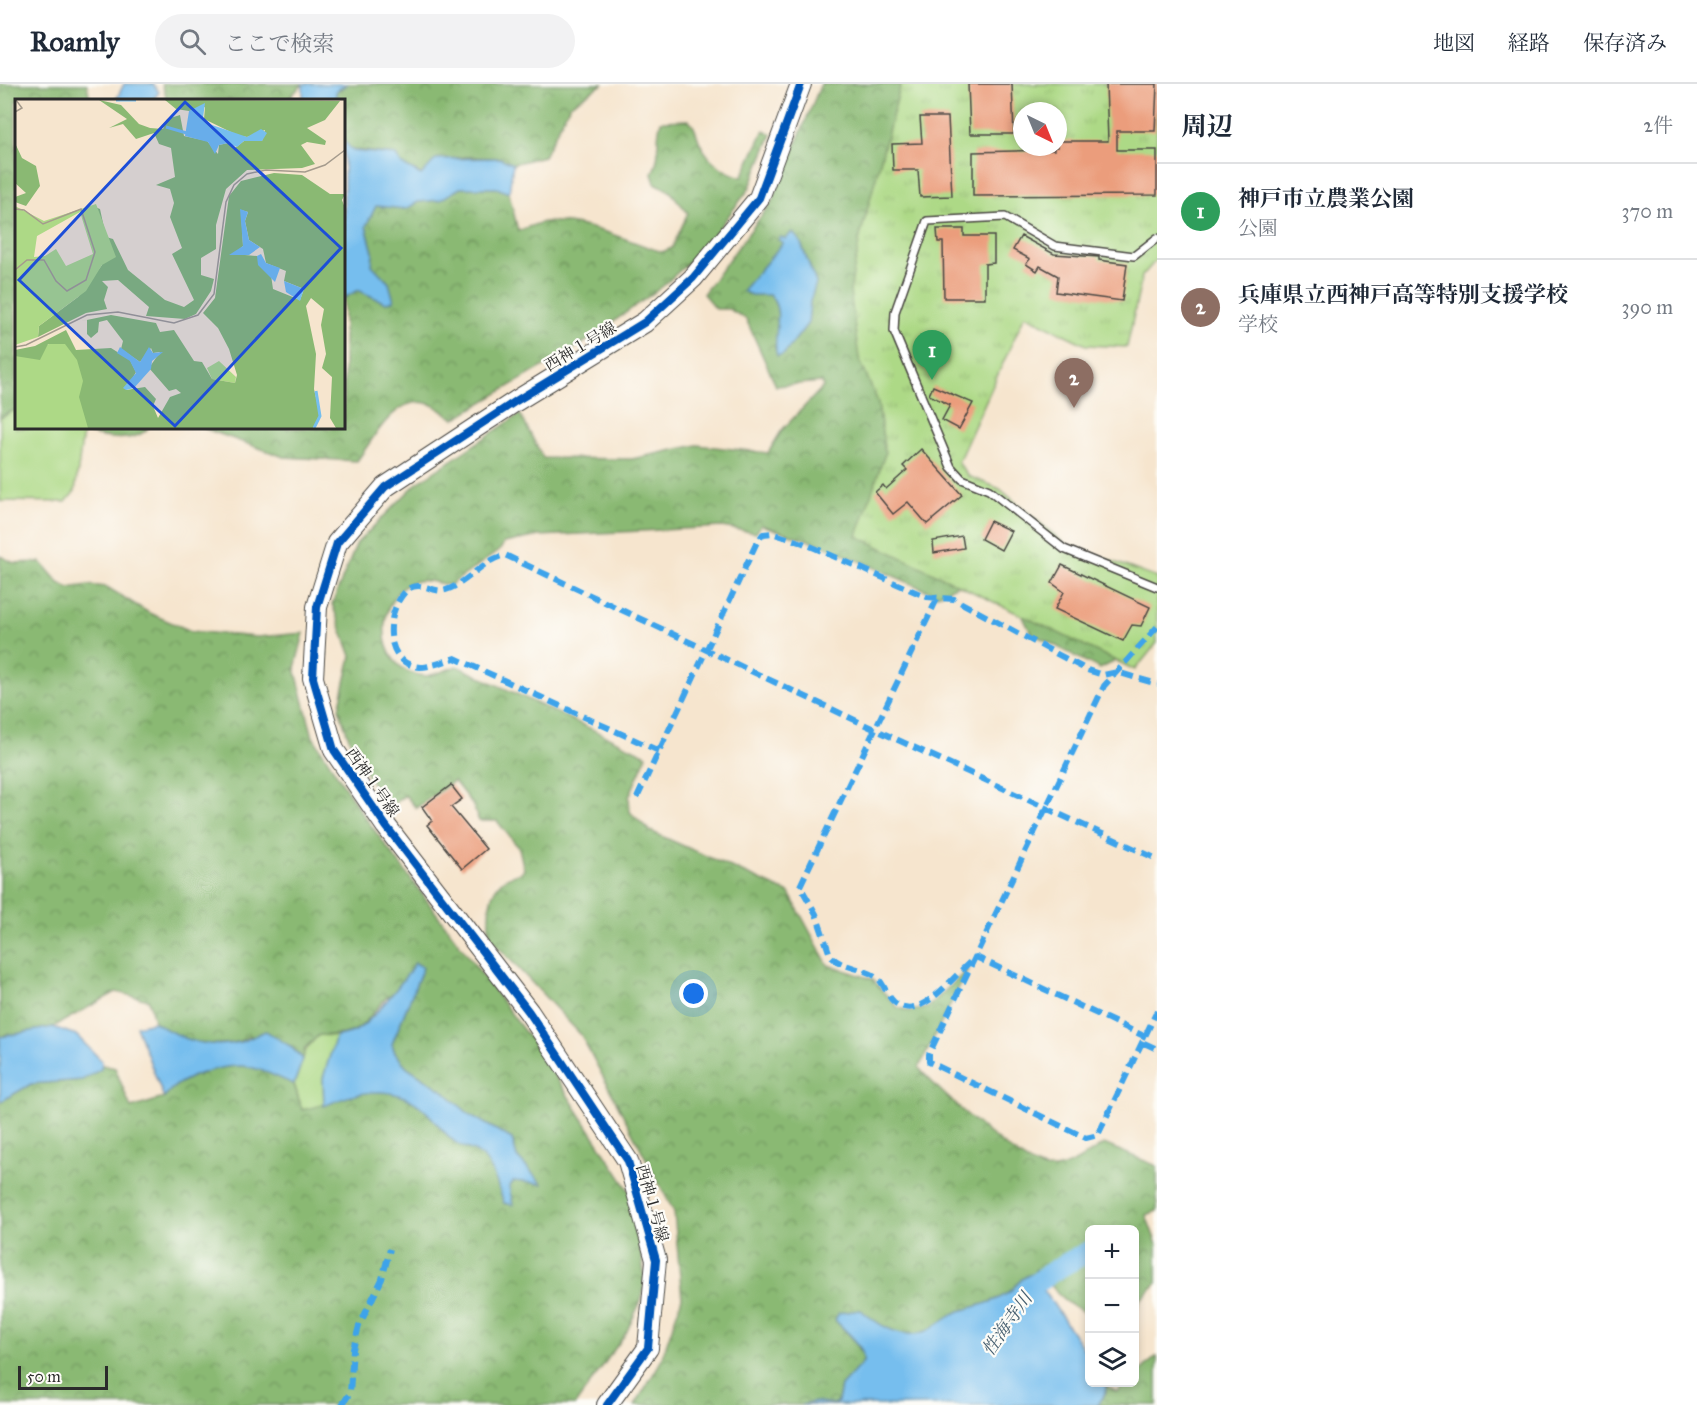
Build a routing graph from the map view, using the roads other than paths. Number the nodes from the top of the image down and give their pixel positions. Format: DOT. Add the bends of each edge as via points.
graph roads {
  1 [pos="801,84"];
  2 [pos="1157,238"];
  3 [pos="1157,587"];
  4 [pos="607,1405"];
  1 -- 4 [label="street, 西神１号線" via="759,198 693,278 645,322 385,487 337,543 316,607 313,678 334,750 386,826 529,1012 628,1161 656,1260 648,1348"];
  2 -- 3 [label="lane" via="1134,256 1055,246 1005,217 927,221 895,312 894,331 951,467 962,479 989,490 1064,549"];
}
